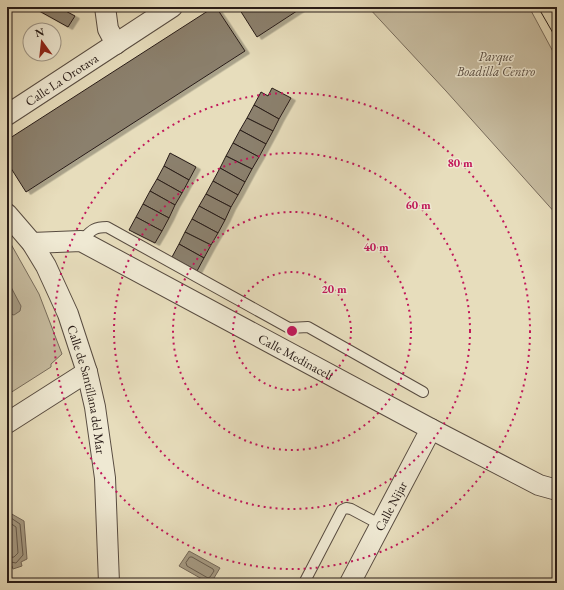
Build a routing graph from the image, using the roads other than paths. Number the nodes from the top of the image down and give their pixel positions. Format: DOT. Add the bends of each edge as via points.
graph roads {
  1 [pos="105,7"];
  2 [pos="172,7"];
  3 [pos="116,44"];
  4 [pos="7,115"];
  5 [pos="7,214"];
  6 [pos="81,241"];
  7 [pos="32,243"];
  8 [pos="87,372"];
  9 [pos="423,392"];
  10 [pos="7,423"];
  11 [pos="431,429"];
  12 [pos="557,490"];
  13 [pos="381,525"];
  14 [pos="109,583"];
  15 [pos="304,583"];
  16 [pos="350,583"];
  1 -- 3 [label="street" via="108,29"];
  2 -- 3 [label="street, Calle La Orotava"];
  3 -- 4 [label="street, Calle La Orotava"];
  5 -- 7 [label="street, Calle de Santillana del Mar"];
  6 -- 7 [label="street"];
  6 -- 9 [label="lane" via="92,230 107,227 289,328 308,327"];
  6 -- 11 [label="street, Calle Medinaceli"];
  7 -- 8 [label="street, Calle de Santillana del Mar" via="58,290"];
  8 -- 10 [label="street"];
  8 -- 14 [label="street, Calle de Santillana del Mar" via="96,407 106,478"];
  11 -- 12 [label="street, Calle Medinaceli" via="539,485"];
  11 -- 13 [label="street, Calle Nijar"];
  13 -- 15 [label="lane" via="351,509 342,510"];
  13 -- 16 [label="street, Calle Nijar"];
}
